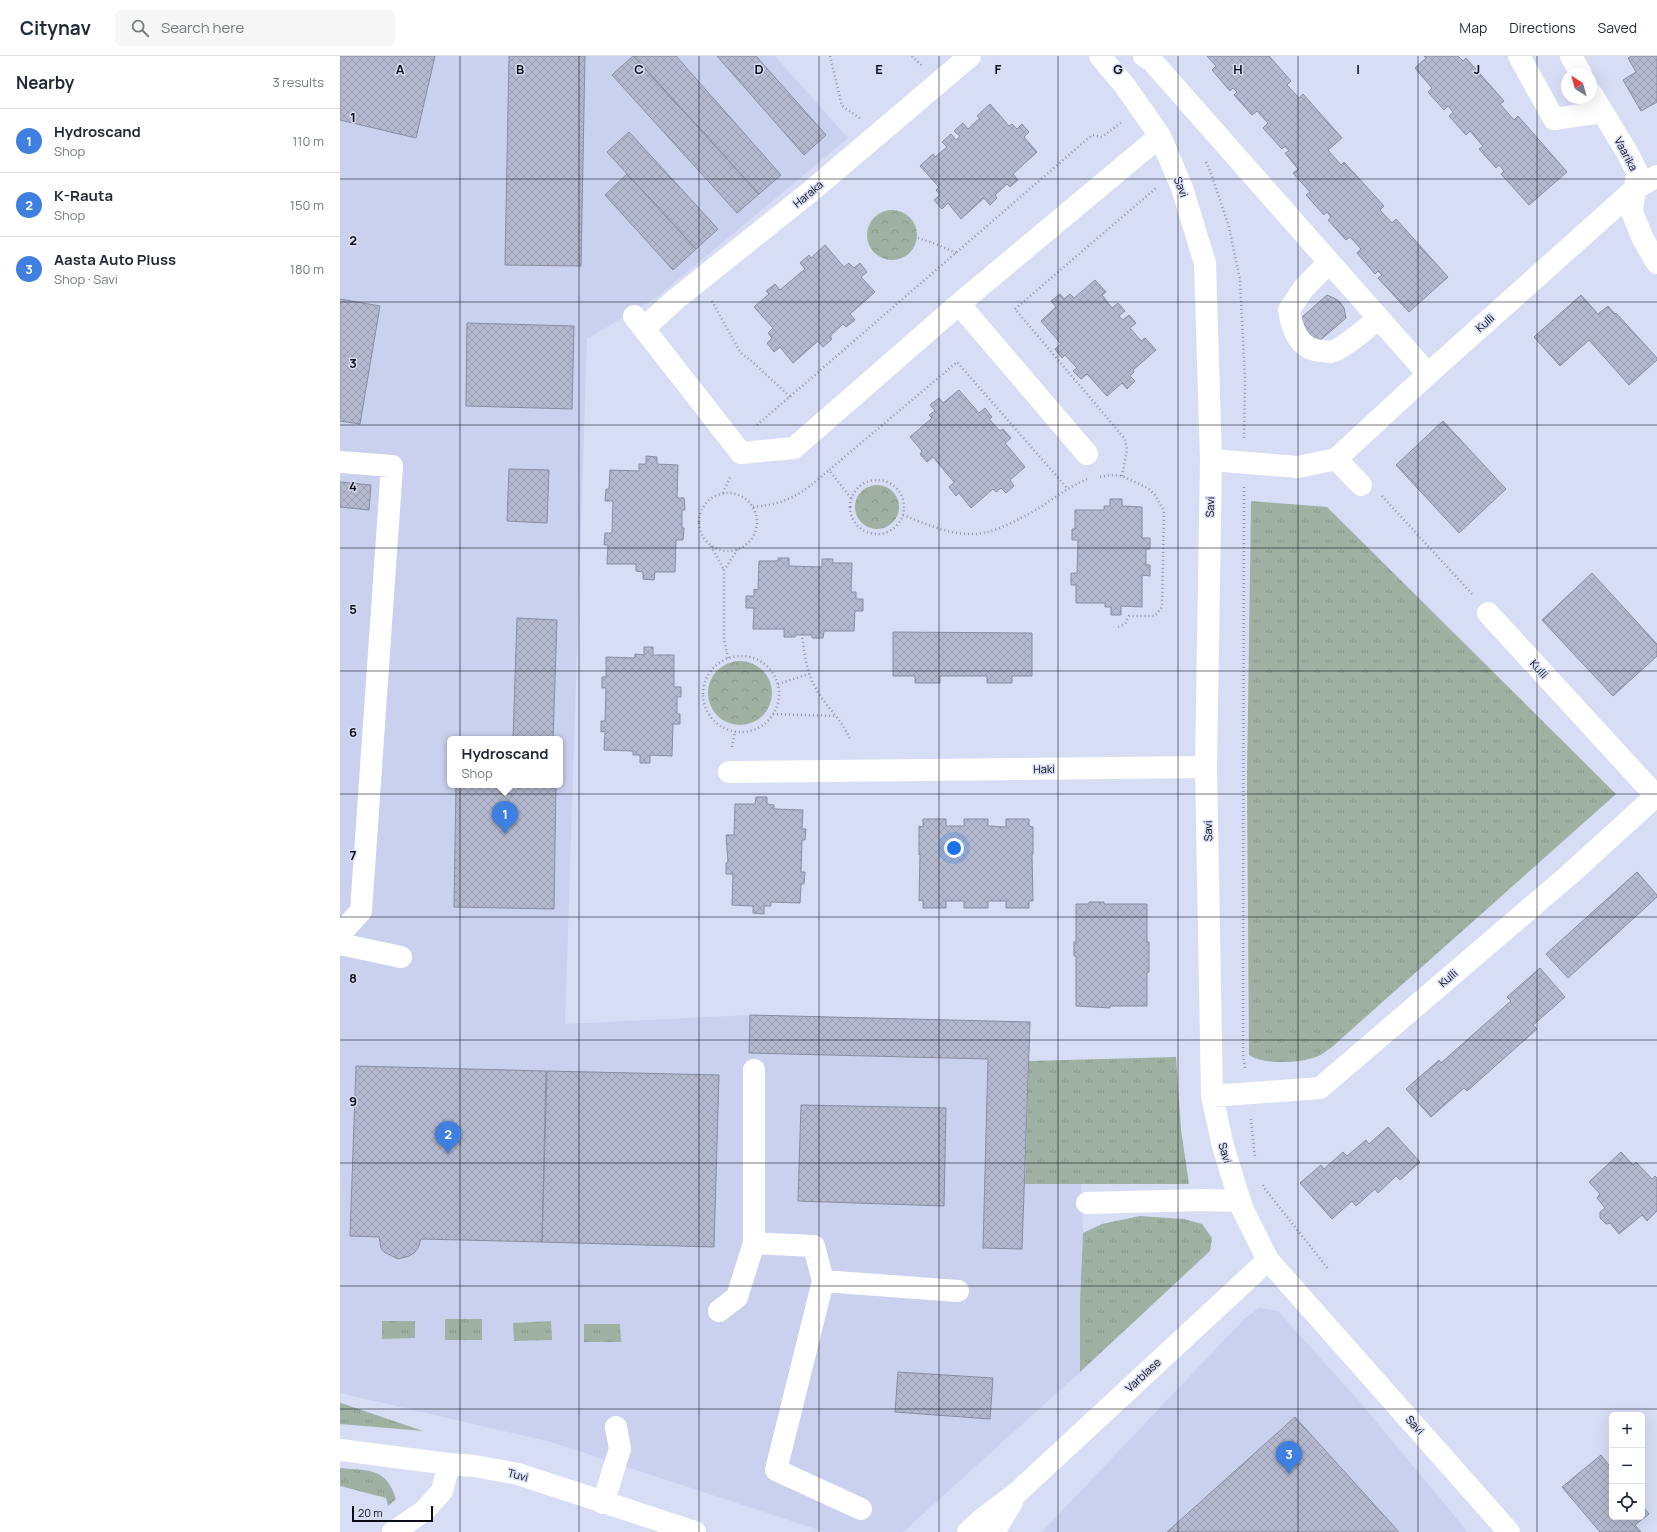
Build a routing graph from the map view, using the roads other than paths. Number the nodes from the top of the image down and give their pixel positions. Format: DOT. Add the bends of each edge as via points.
graph roads {
  1 [pos="970,56"];
  2 [pos="1100,56"];
  3 [pos="1144,56"];
  4 [pos="1520,56"];
  5 [pos="1571,56"];
  6 [pos="1578,68"];
  7 [pos="1597,103"];
  8 [pos="1602,112"];
  9 [pos="1160,136"];
  10 [pos="1657,176"];
  11 [pos="1635,189"];
  12 [pos="1329,262"];
  13 [pos="1657,263"];
  14 [pos="959,304"];
  15 [pos="1379,318"];
  16 [pos="1428,374"];
  17 [pos="1087,454"];
  18 [pos="1336,459"];
  19 [pos="1211,460"];
  20 [pos="340,462"];
  21 [pos="1361,485"];
  22 [pos="1488,612"];
  23 [pos="1206,767"];
  24 [pos="729,772"];
  25 [pos="1656,796"];
  26 [pos="340,934"];
  27 [pos="340,944"];
  28 [pos="401,957"];
  29 [pos="754,1070"];
  30 [pos="1212,1096"];
  31 [pos="1240,1201"];
  32 [pos="1087,1203"];
  33 [pos="754,1242"];
  34 [pos="1268,1260"];
  35 [pos="823,1281"];
  36 [pos="958,1291"];
  37 [pos="719,1311"];
  38 [pos="616,1427"];
  39 [pos="340,1450"];
  40 [pos="449,1464"];
  41 [pos="1018,1492"];
  42 [pos="603,1503"];
  43 [pos="861,1509"];
  44 [pos="393,1532"];
  45 [pos="693,1532"];
  46 [pos="968,1532"];
  47 [pos="994,1532"];
  48 [pos="1509,1532"];
  1 -- 14 [label="street, Haraka" via="810,192 700,281 639,322 740,453 794,448"];
  2 -- 9 [label="street, Savi"];
  3 -- 12 [label="street" via="1152,61"];
  4 -- 8 [label="street" via="1554,119"];
  5 -- 6 [label="street"];
  7 -- 8 [label="street, Vaarika"];
  8 -- 11 [label="street, Vaarika" via="1637,172"];
  9 -- 14 [label="street"];
  9 -- 19 [label="street, Savi" via="1182,188 1205,263"];
  10 -- 11 [label="street, Kulli"];
  11 -- 13 [label="street, Vaarika" via="1632,212 1643,239"];
  11 -- 16 [label="street, Kulli"];
  12 -- 15 [label="street"];
  12 -- 15 [label="street" via="1303,289 1289,310 1291,325 1298,340 1315,351 1332,352"];
  14 -- 17 [label="street"];
  15 -- 16 [label="street"];
  16 -- 18 [label="street, Kulli"];
  18 -- 19 [label="street" via="1298,467"];
  18 -- 21 [label="street"];
  19 -- 23 [label="street, Savi"];
  20 -- 26 [label="street" via="392,466 361,910"];
  22 -- 25 [label="street, Kulli"];
  23 -- 24 [label="street, Haki"];
  23 -- 30 [label="street, Savi"];
  25 -- 30 [label="street, Kulli" via="1320,1088"];
  27 -- 28 [label="street"];
  29 -- 33 [label="street"];
  30 -- 31 [label="street, Savi" via="1223,1146"];
  31 -- 32 [label="street"];
  31 -- 34 [label="street, Savi"];
  33 -- 35 [label="street" via="814,1246"];
  33 -- 37 [label="street" via="736,1297"];
  34 -- 41 [label="street, Varblase"];
  34 -- 48 [label="street, Savi"];
  35 -- 36 [label="street"];
  35 -- 43 [label="street" via="776,1470"];
  38 -- 42 [label="street" via="620,1450"];
  39 -- 40 [label="street, Tuvi"];
  40 -- 42 [label="street, Tuvi" via="518,1474"];
  40 -- 44 [label="street" via="442,1491 424,1510"];
  41 -- 46 [label="street, Varblase"];
  41 -- 47 [label="street, Varblase"];
  42 -- 45 [label="street, Tuvi"];
}
